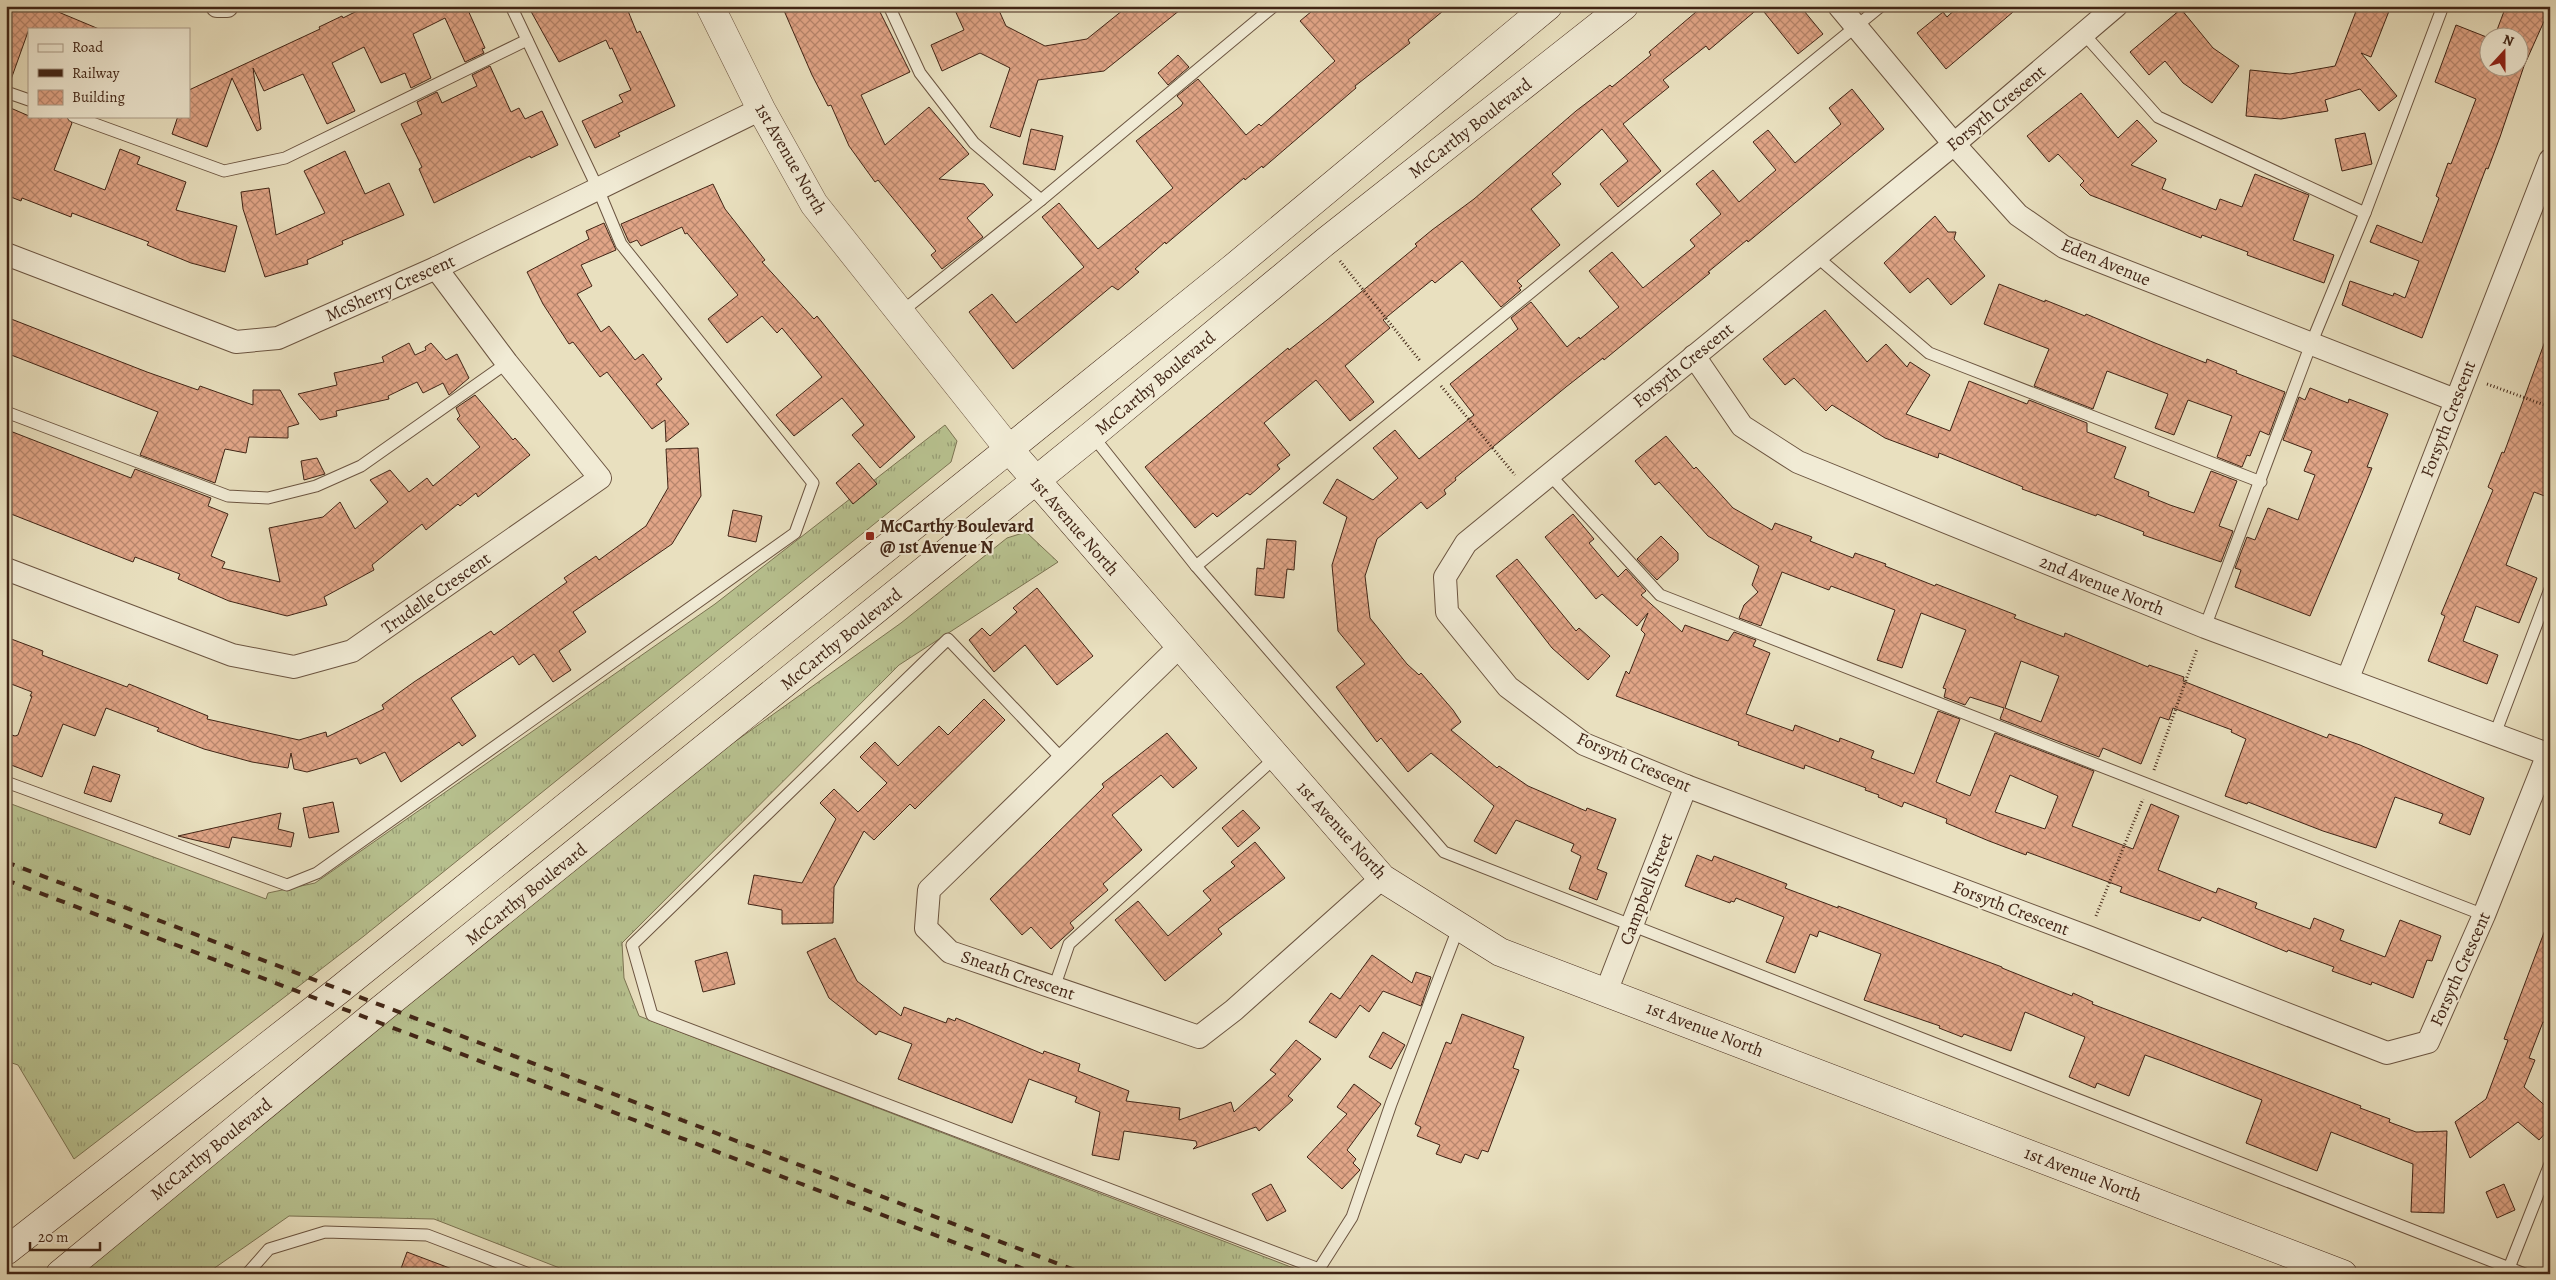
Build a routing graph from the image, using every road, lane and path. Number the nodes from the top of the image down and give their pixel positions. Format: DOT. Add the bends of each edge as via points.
graph roads {
  1 [pos="217,6"];
  2 [pos="227,6"];
  3 [pos="511,6"];
  4 [pos="710,6"];
  5 [pos="889,6"];
  6 [pos="1274,6"];
  7 [pos="1548,6"];
  8 [pos="1624,6"];
  9 [pos="1839,6"];
  10 [pos="1880,6"];
  11 [pos="2116,6"];
  12 [pos="2444,6"];
  13 [pos="1856,26"];
  14 [pos="2084,33"];
  15 [pos="527,40"];
  16 [pos="6,92"];
  17 [pos="28,100"];
  18 [pos="761,109"];
  19 [pos="78,118"];
  20 [pos="1954,144"];
  21 [pos="2550,160"];
  22 [pos="598,189"];
  23 [pos="1042,200"];
  24 [pos="2365,213"];
  25 [pos="6,254"];
  26 [pos="1816,256"];
  27 [pos="436,268"];
  28 [pos="899,314"];
  29 [pos="2311,344"];
  30 [pos="1694,356"];
  31 [pos="507,363"];
  32 [pos="2465,376"];
  33 [pos="2455,400"];
  34 [pos="2550,407"];
  35 [pos="6,412"];
  36 [pos="1092,435"];
  37 [pos="1008,448"];
  38 [pos="1549,474"];
  39 [pos="1035,481"];
  40 [pos="2261,482"];
  41 [pos="1196,566"];
  42 [pos="6,569"];
  43 [pos="2550,589"];
  44 [pos="2205,627"];
  45 [pos="1179,646"];
  46 [pos="2348,678"];
  47 [pos="2495,734"];
  48 [pos="2549,755"];
  49 [pos="1276,757"];
  50 [pos="1063,760"];
  51 [pos="6,782"];
  52 [pos="1686,786"];
  53 [pos="1382,878"];
  54 [pos="2484,915"];
  55 [pos="1632,924"];
  56 [pos="1459,926"];
  57 [pos="1054,988"];
  58 [pos="1606,992"];
  59 [pos="2550,1164"];
  60 [pos="6,1251"];
  61 [pos="2509,1268"];
  62 [pos="60,1274"];
  63 [pos="247,1274"];
  64 [pos="529,1274"];
  65 [pos="2343,1274"];
  66 [pos="2525,1274"];
  1 -- 2 [label="street"];
  3 -- 15 [label="lane"];
  4 -- 18 [label="main road, 1st Avenue North"];
  5 -- 23 [label="lane" via="920,73 974,143"];
  6 -- 23 [label="lane"];
  7 -- 37 [label="main road" via="1233,268"];
  8 -- 36 [label="main road, McCarthy Boulevard" via="1325,242"];
  9 -- 13 [label="street, Eden Avenue"];
  10 -- 13 [label="lane"];
  11 -- 14 [label="street, Forsyth Crescent"];
  12 -- 24 [label="lane"];
  13 -- 20 [label="street, Eden Avenue"];
  13 -- 41 [label="lane"];
  14 -- 20 [label="street, Forsyth Crescent"];
  14 -- 24 [label="lane" via="2158,117"];
  15 -- 19 [label="lane" via="285,158 224,171"];
  15 -- 22 [label="lane"];
  16 -- 17 [label="lane"];
  18 -- 22 [label="street, McSherry Crescent"];
  18 -- 28 [label="main road, 1st Avenue North" via="814,204"];
  20 -- 26 [label="street, Forsyth Crescent"];
  20 -- 29 [label="street, Eden Avenue" via="2018,215 2064,247"];
  21 -- 32 [label="street, Forsyth Crescent"];
  22 -- 27 [label="street, McSherry Crescent"];
  22 -- 51 [label="lane" via="621,244 813,483 795,533 317,873 287,884"];
  23 -- 28 [label="lane"];
  24 -- 29 [label="lane"];
  25 -- 27 [label="street, McSherry Crescent" via="236,342 278,338"];
  26 -- 30 [label="street, Forsyth Crescent"];
  26 -- 40 [label="lane" via="1929,353"];
  27 -- 31 [label="street, Trudelle Crescent"];
  28 -- 37 [label="main road, 1st Avenue North"];
  29 -- 33 [label="street, Eden Avenue"];
  29 -- 40 [label="lane"];
  30 -- 38 [label="street, Forsyth Crescent"];
  30 -- 44 [label="street, 2nd Avenue North" via="1742,426 1798,462"];
  31 -- 35 [label="lane" via="361,466 316,486 268,498 228,496"];
  31 -- 42 [label="street, Trudelle Crescent" via="600,478 352,651 294,667 232,655"];
  32 -- 33 [label="street, Forsyth Crescent"];
  32 -- 34 [label="path"];
  33 -- 46 [label="street, Forsyth Crescent"];
  36 -- 39 [label="main road, McCarthy Boulevard"];
  36 -- 41 [label="lane"];
  37 -- 39 [label="main road, 1st Avenue North"];
  37 -- 60 [label="main road" via="339,990"];
  38 -- 52 [label="street, Forsyth Crescent" via="1466,543 1445,577 1447,612 1508,687 1584,744"];
  38 -- 54 [label="lane" via="1660,595"];
  39 -- 45 [label="main road, 1st Avenue North"];
  39 -- 62 [label="main road, McCarthy Boulevard" via="369,1019"];
  40 -- 44 [label="lane"];
  41 -- 55 [label="lane" via="1444,852"];
  43 -- 47 [label="lane"];
  44 -- 46 [label="street, 2nd Avenue North"];
  45 -- 49 [label="main road, 1st Avenue North"];
  45 -- 50 [label="street, Sneath Crescent"];
  46 -- 47 [label="street, 2nd Avenue North"];
  47 -- 48 [label="street, 2nd Avenue North"];
  48 -- 54 [label="street, Forsyth Crescent"];
  49 -- 53 [label="main road, 1st Avenue North"];
  49 -- 57 [label="lane" via="1068,944"];
  50 -- 56 [label="lane" via="948,639 632,946 652,1015 1319,1269 1352,1217"];
  50 -- 57 [label="street, Sneath Crescent" via="929,890 926,928 950,952"];
  52 -- 54 [label="street, Forsyth Crescent" via="2387,1053 2428,1042"];
  52 -- 55 [label="street, Campbell Street"];
  53 -- 56 [label="main road, 1st Avenue North"];
  53 -- 57 [label="street, Sneath Crescent" via="1234,1010 1199,1037"];
  55 -- 58 [label="street, Campbell Street"];
  55 -- 61 [label="lane"];
  56 -- 58 [label="main road, 1st Avenue North" via="1500,952"];
  58 -- 65 [label="main road, 1st Avenue North"];
  59 -- 61 [label="lane"];
  61 -- 66 [label="lane"];
  63 -- 64 [label="lane" via="269,1249 325,1232 427,1235"];
}
